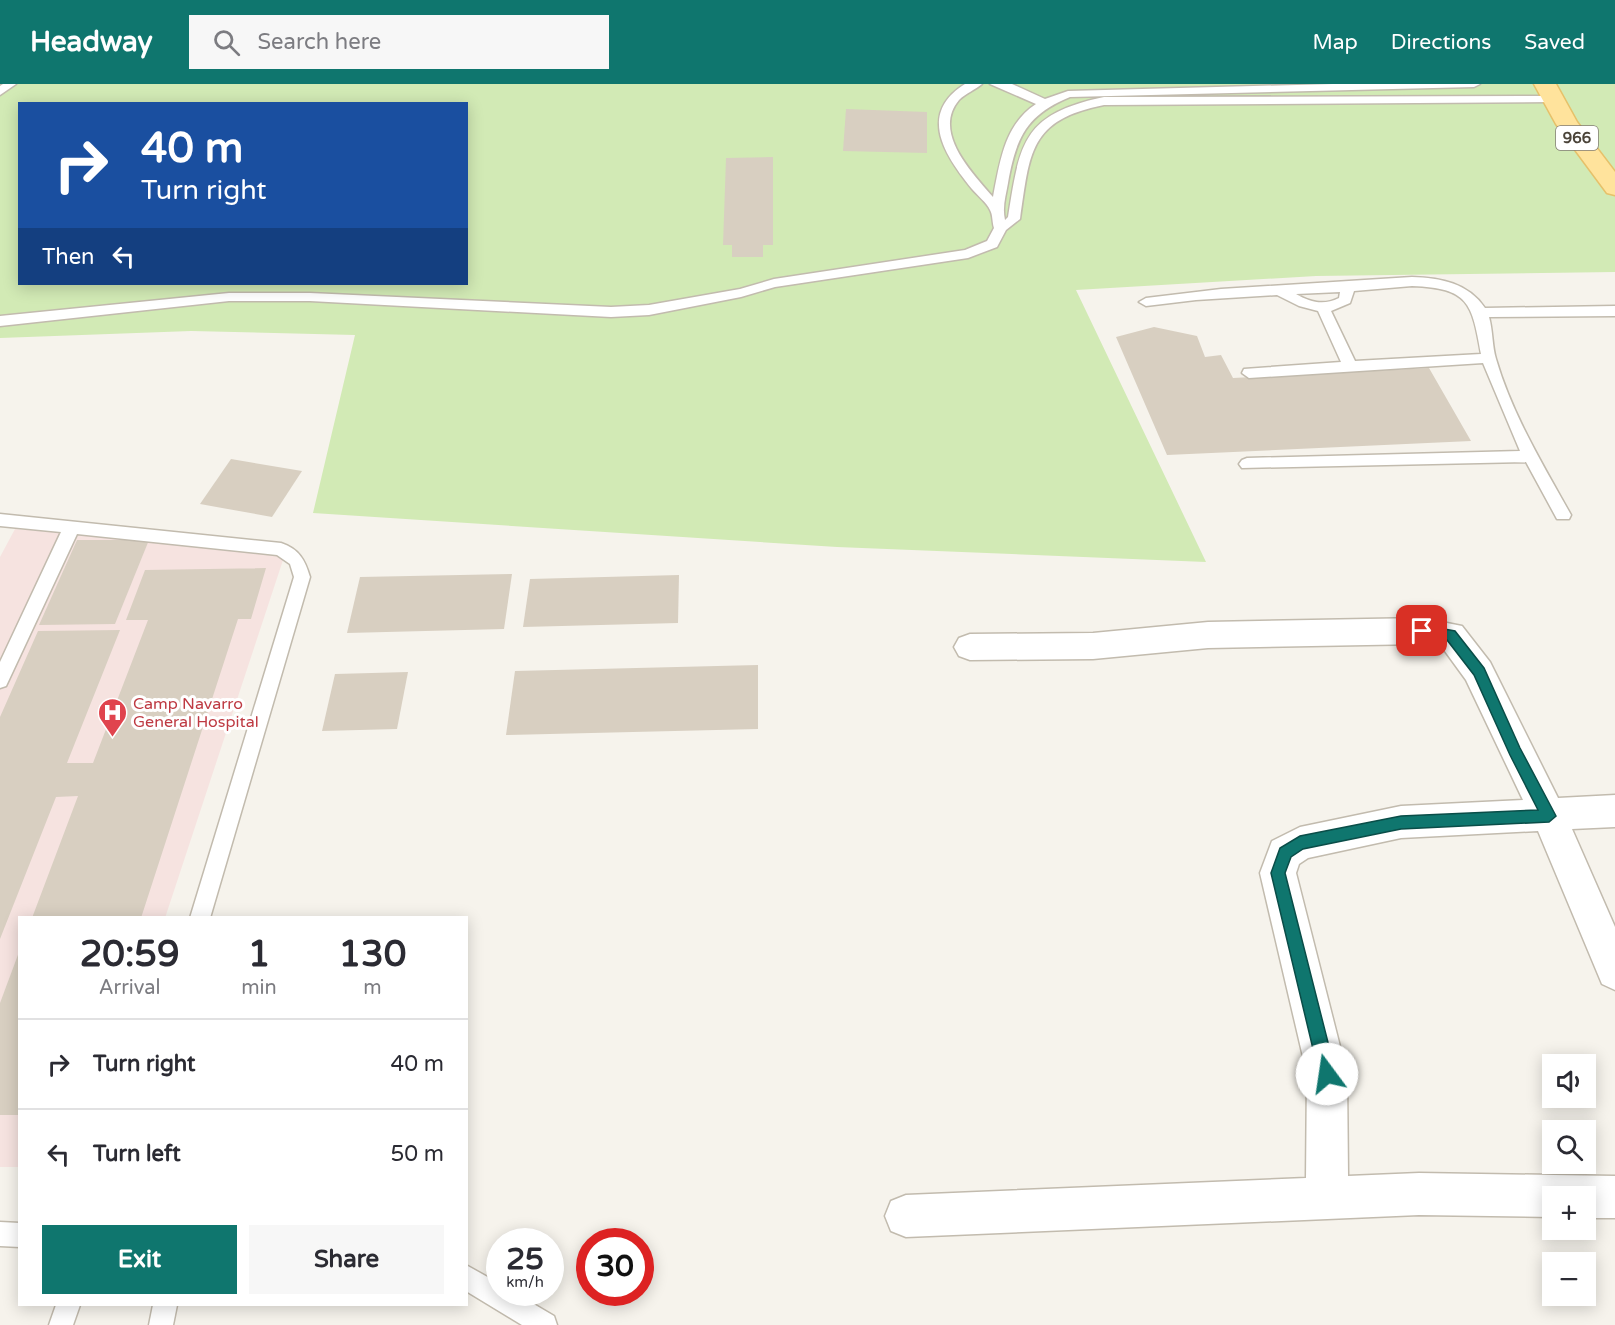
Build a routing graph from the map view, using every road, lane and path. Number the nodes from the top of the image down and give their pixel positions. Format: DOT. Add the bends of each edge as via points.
graph roads {
  1 [pos="10,84"];
  2 [pos="976,84"];
  3 [pos="996,84"];
  4 [pos="1474,84"];
  5 [pos="0,92"];
  6 [pos="1549,92"];
  7 [pos="1045,104"];
  8 [pos="1615,188"];
  9 [pos="997,210"];
  10 [pos="1001,228"];
  11 [pos="1348,287"];
  12 [pos="1279,290"];
  13 [pos="1146,302"];
  14 [pos="1323,308"];
  15 [pos="1615,311"];
  16 [pos="1480,313"];
  17 [pos="0,321"];
  18 [pos="1489,358"];
  19 [pos="1348,365"];
  20 [pos="1249,373"];
  21 [pos="1528,456"];
  22 [pos="1247,464"];
  23 [pos="1563,515"];
  24 [pos="0,520"];
  25 [pos="72,527"];
  26 [pos="970,647"];
  27 [pos="0,681"];
  28 [pos="1615,811"];
  29 [pos="1549,816"];
  30 [pos="201,916"];
  31 [pos="1615,971"];
  32 [pos="1615,1197"];
  33 [pos="1327,1199"];
  34 [pos="906,1216"];
  35 [pos="0,1234"];
  36 [pos="18,1234"];
  37 [pos="468,1278"];
  38 [pos="68,1306"];
  39 [pos="165,1306"];
  40 [pos="61,1325"];
  41 [pos="161,1325"];
  42 [pos="545,1325"];
  1 -- 5 [label="lane"];
  2 -- 9 [label="lane" via="963,90 949,105 944,136 961,167"];
  3 -- 7 [label="lane"];
  4 -- 7 [label="lane" via="1068,94"];
  6 -- 8 [label="main road, 966" via="1567,124"];
  6 -- 10 [label="lane" via="1076,105 1062,110 1035,134 1023,157 1014,219"];
  7 -- 9 [label="lane" via="1017,129 1007,153"];
  9 -- 10 [label="lane"];
  10 -- 17 [label="lane" via="992,244 968,254 774,283 649,310 611,312 310,297 230,297"];
  11 -- 12 [label="lane"];
  11 -- 14 [label="lane" via="1346,300 1334,308"];
  11 -- 16 [label="lane" via="1419,282 1451,287 1468,298"];
  12 -- 13 [label="lane" via="1198,293"];
  12 -- 14 [label="lane" via="1298,302"];
  14 -- 19 [label="lane"];
  15 -- 16 [label="lane"];
  16 -- 18 [label="lane"];
  18 -- 19 [label="lane"];
  18 -- 21 [label="lane"];
  19 -- 20 [label="lane"];
  21 -- 22 [label="lane"];
  21 -- 23 [label="lane"];
  24 -- 25 [label="lane"];
  25 -- 27 [label="lane"];
  25 -- 30 [label="lane" via="281,549 297,560 302,577"];
  26 -- 29 [label="street" via="1093,646 1242,634 1422,631 1450,635 1479,672"];
  28 -- 29 [label="street"];
  29 -- 31 [label="street"];
  29 -- 33 [label="street" via="1401,822 1300,843 1285,852 1278,873 1327,1074"];
  32 -- 33 [label="street" via="1419,1194"];
  33 -- 34 [label="street"];
  35 -- 36 [label="lane"];
  37 -- 42 [label="lane"];
  38 -- 40 [label="lane"];
  39 -- 41 [label="lane"];
}
